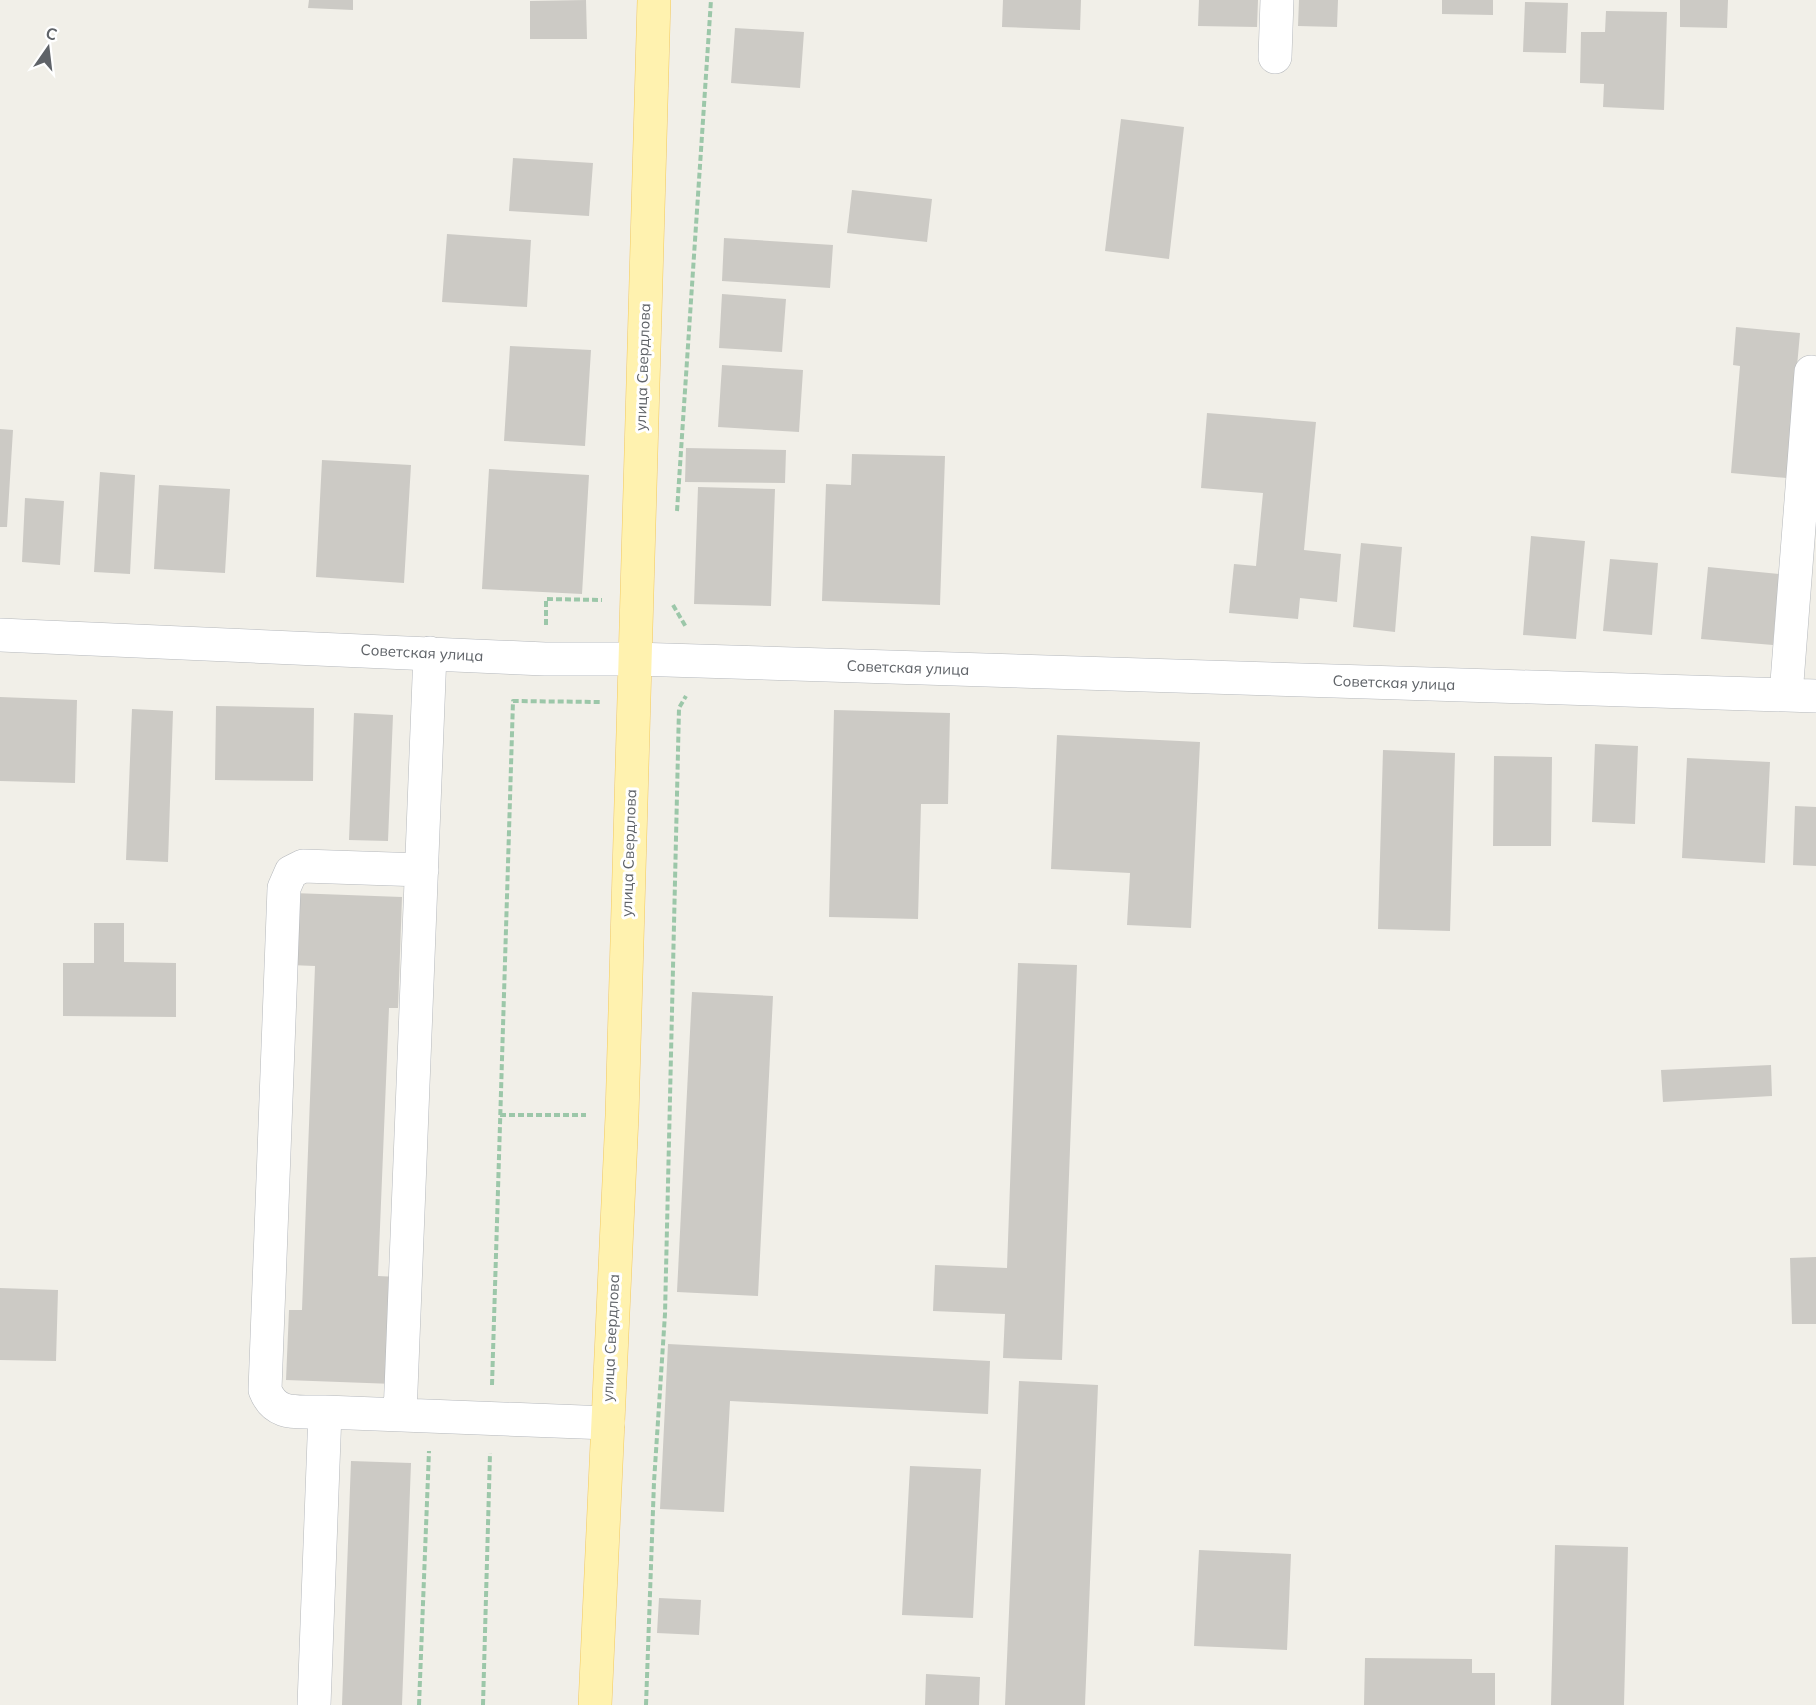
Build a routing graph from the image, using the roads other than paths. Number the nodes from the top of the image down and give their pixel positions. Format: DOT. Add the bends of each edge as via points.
graph roads {
  1 [pos="654,0"];
  2 [pos="1277,0"];
  3 [pos="1275,57"];
  4 [pos="1811,372"];
  5 [pos="0,635"];
  6 [pos="430,654"];
  7 [pos="634,659"];
  8 [pos="1801,696"];
  9 [pos="422,870"];
  10 [pos="325,1412"];
  11 [pos="415,1416"];
  12 [pos="608,1423"];
  13 [pos="314,1705"];
  14 [pos="595,1705"];
  1 -- 7 [label="main road, улица Свердлова"];
  2 -- 3 [label="street"];
  4 -- 8 [label="street"];
  5 -- 6 [label="street, Советская улица"];
  6 -- 7 [label="street, Советская улица"];
  6 -- 9 [label="street"];
  7 -- 8 [label="street, Советская улица"];
  7 -- 12 [label="main road, улица Свердлова" via="622,1116"];
  9 -- 10 [label="street" via="303,866 291,872 284,888 265,1390 271,1402 282,1410"];
  9 -- 11 [label="street"];
  10 -- 11 [label="street"];
  10 -- 13 [label="street"];
  11 -- 12 [label="street"];
  12 -- 14 [label="main road, улица Свердлова"];
}
